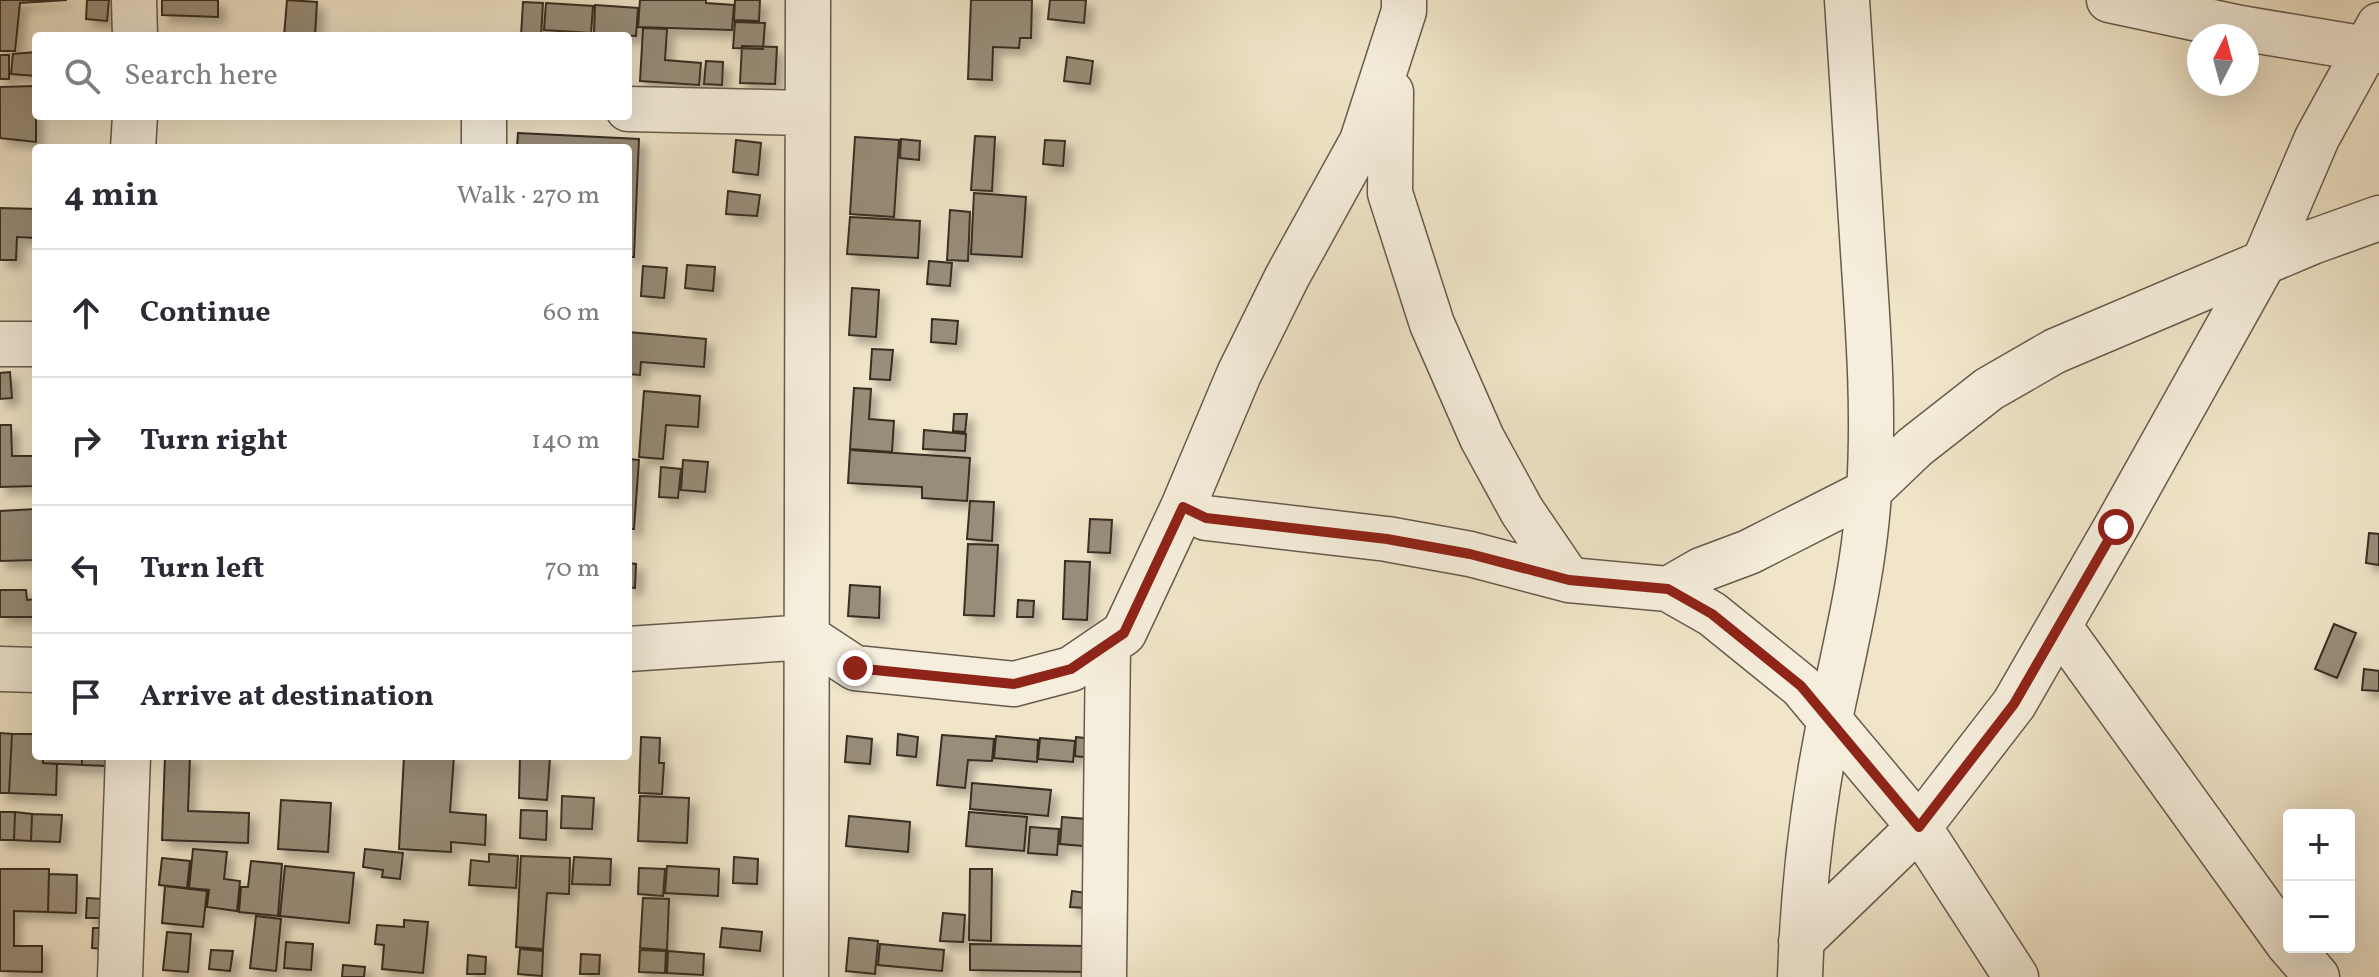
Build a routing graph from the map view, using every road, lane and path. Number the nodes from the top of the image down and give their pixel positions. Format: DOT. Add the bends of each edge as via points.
graph roads {
  1 [pos="134,0"];
  2 [pos="808,0"];
  3 [pos="1847,0"];
  4 [pos="2109,0"];
  5 [pos="1404,6"];
  6 [pos="135,32"];
  7 [pos="2375,41"];
  8 [pos="632,109"];
  9 [pos="806,113"];
  10 [pos="135,120"];
  11 [pos="484,120"];
  12 [pos="133,144"];
  13 [pos="484,144"];
  14 [pos="2379,218"];
  15 [pos="2264,262"];
  16 [pos="0,344"];
  17 [pos="32,344"];
  18 [pos="1869,491"];
  19 [pos="1183,507"];
  20 [pos="1569,580"];
  21 [pos="1668,589"];
  22 [pos="2059,626"];
  23 [pos="808,637"];
  24 [pos="1108,644"];
  25 [pos="632,649"];
  26 [pos="0,669"];
  27 [pos="32,670"];
  28 [pos="1829,723"];
  29 [pos="128,760"];
  30 [pos="1919,827"];
  31 [pos="2283,936"];
  32 [pos="2296,953"];
  33 [pos="1801,959"];
  34 [pos="120,977"];
  35 [pos="806,977"];
  36 [pos="1104,977"];
  37 [pos="2016,977"];
  38 [pos="2317,977"];
  1 -- 6 [label="street"];
  2 -- 9 [label="street"];
  3 -- 18 [label="street" via="1870,359"];
  4 -- 7 [label="street" via="2240,28"];
  5 -- 19 [label="street" via="1362,141 1246,360"];
  5 -- 20 [label="street" via="1390,96 1390,193 1432,324 1482,438 1522,511"];
  7 -- 15 [label="street" via="2317,138"];
  8 -- 9 [label="street"];
  9 -- 23 [label="street"];
  10 -- 12 [label="street"];
  11 -- 13 [label="street"];
  14 -- 15 [label="street"];
  15 -- 18 [label="street" via="2055,351 1989,389"];
  15 -- 22 [label="street"];
  16 -- 17 [label="street"];
  18 -- 21 [label="street"];
  18 -- 28 [label="street" via="1852,621"];
  19 -- 20 [label="street" via="1206,518 1470,554"];
  19 -- 24 [label="street" via="1124,633"];
  20 -- 21 [label="street"];
  21 -- 28 [label="street" via="1712,614 1801,686"];
  22 -- 30 [label="street" via="2014,704"];
  22 -- 31 [label="street"];
  23 -- 24 [label="street" via="855,668 1014,684 1071,669"];
  23 -- 25 [label="street"];
  23 -- 35 [label="street"];
  24 -- 36 [label="street"];
  26 -- 27 [label="street"];
  28 -- 30 [label="street"];
  28 -- 33 [label="street"];
  29 -- 34 [label="street"];
  30 -- 33 [label="street"];
  30 -- 37 [label="street"];
  32 -- 38 [label="street"];
}
